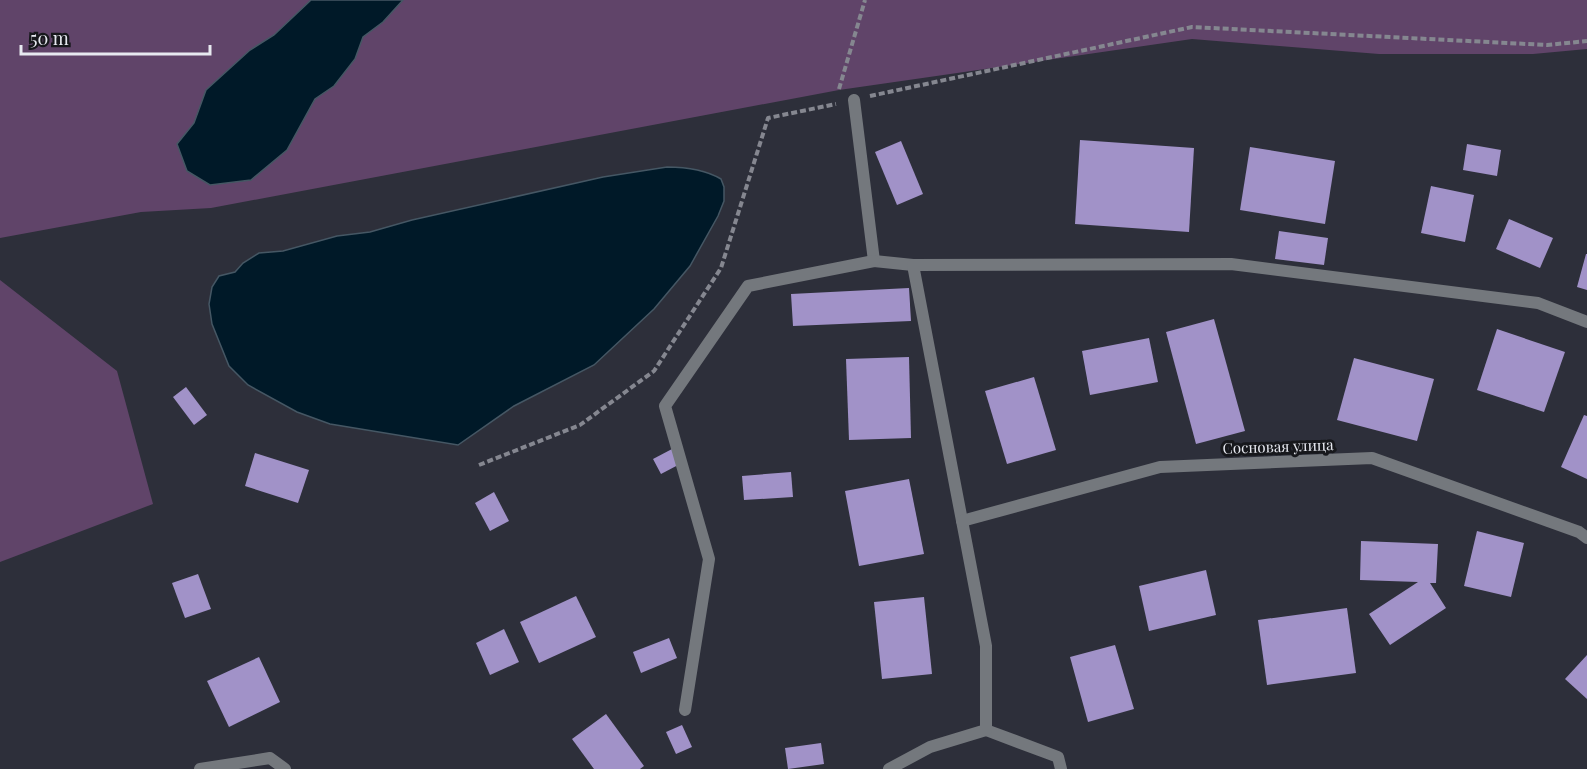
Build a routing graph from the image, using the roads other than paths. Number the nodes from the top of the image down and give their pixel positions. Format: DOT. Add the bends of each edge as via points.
graph roads {
  1 [pos="854,100"];
  2 [pos="874,261"];
  3 [pos="913,265"];
  4 [pos="1587,322"];
  5 [pos="962,521"];
  6 [pos="1587,538"];
  7 [pos="685,710"];
  8 [pos="986,730"];
  9 [pos="200,769"];
  10 [pos="285,769"];
  11 [pos="890,769"];
  12 [pos="1060,769"];
  1 -- 2 [label="street"];
  2 -- 3 [label="street"];
  2 -- 7 [label="street" via="748,286 665,406 709,559"];
  3 -- 4 [label="street" via="1231,264 1538,303"];
  3 -- 5 [label="street"];
  5 -- 6 [label="street, Сосновая улица" via="1160,467 1372,458"];
  5 -- 8 [label="street" via="986,646"];
  8 -- 11 [label="street" via="930,747"];
  8 -- 12 [label="street" via="1059,757"];
  9 -- 10 [label="street" via="270,758"];
}
